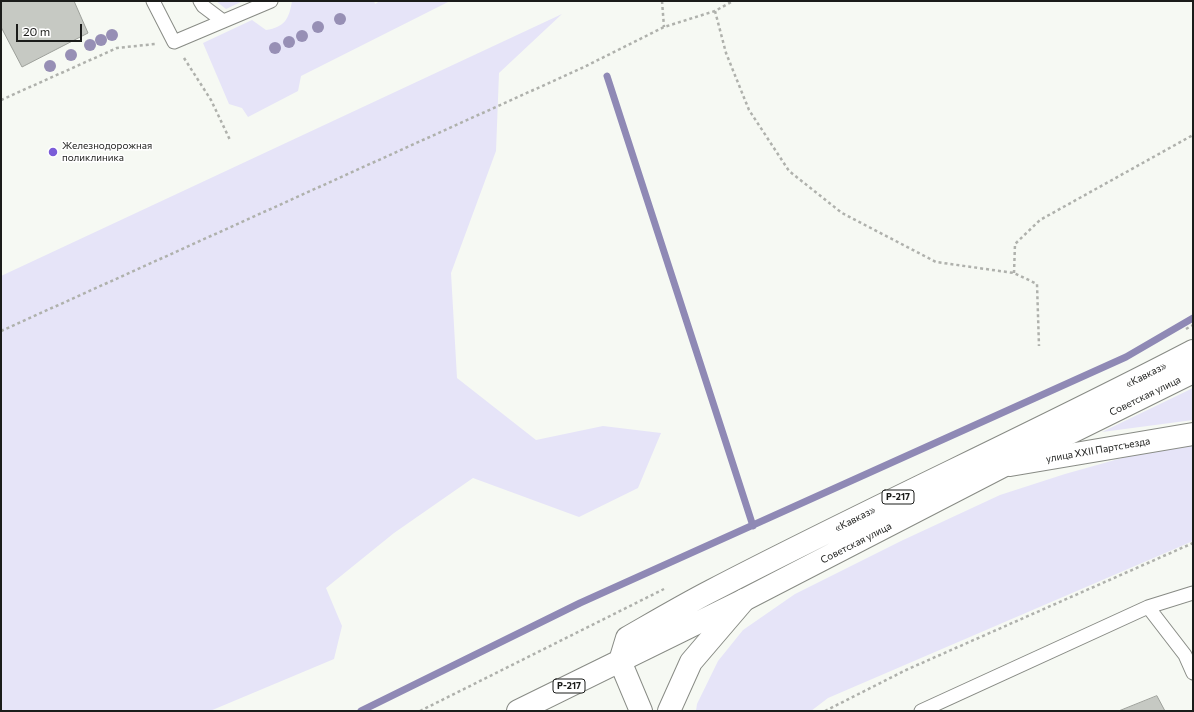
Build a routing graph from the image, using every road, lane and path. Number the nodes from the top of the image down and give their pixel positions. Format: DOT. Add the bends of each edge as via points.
graph roads {
  1 [pos="153,1"];
  2 [pos="200,1"];
  3 [pos="271,1"];
  4 [pos="662,1"];
  5 [pos="733,1"];
  6 [pos="715,11"];
  7 [pos="223,21"];
  8 [pos="664,27"];
  9 [pos="174,42"];
  10 [pos="1,100"];
  11 [pos="1193,135"];
  12 [pos="230,140"];
  13 [pos="1014,273"];
  14 [pos="1,331"];
  15 [pos="1039,346"];
  16 [pos="1193,351"];
  17 [pos="1193,372"];
  18 [pos="1193,434"];
  19 [pos="1003,466"];
  20 [pos="1193,543"];
  21 [pos="1193,593"];
  22 [pos="744,600"];
  23 [pos="1148,607"];
  24 [pos="620,661"];
  25 [pos="1193,673"];
  26 [pos="518,711"];
  27 [pos="641,711"];
  28 [pos="669,711"];
  29 [pos="826,711"];
  30 [pos="921,711"];
  1 -- 9 [label="lane"];
  2 -- 7 [label="lane"];
  3 -- 7 [label="lane"];
  4 -- 8 [label="path"];
  5 -- 6 [label="path"];
  6 -- 8 [label="path"];
  6 -- 13 [label="path" via="726,53 748,110 789,171 842,213 936,262"];
  7 -- 9 [label="lane"];
  8 -- 14 [label="path" via="575,71"];
  9 -- 10 [label="path" via="117,48"];
  9 -- 12 [label="path" via="211,100"];
  11 -- 13 [label="path" via="1040,220 1015,244"];
  13 -- 15 [label="path" via="1037,284"];
  16 -- 24 [label="main road, «Кавказ» / Р-217" via="710,592 627,638"];
  17 -- 19 [label="main road, Советская улица / Р-217"];
  18 -- 19 [label="main road, улица XXII Партсъезда"];
  19 -- 22 [label="main road, Советская улица / Р-217"];
  20 -- 29 [label="path" via="906,670"];
  21 -- 23 [label="lane"];
  22 -- 24 [label="main road, Советская улица / Р-217"];
  22 -- 28 [label="main road" via="691,662"];
  23 -- 25 [label="lane" via="1185,655"];
  23 -- 30 [label="lane"];
  24 -- 26 [label="main road, Советская улица / Р-217"];
  24 -- 27 [label="main road"];
}
